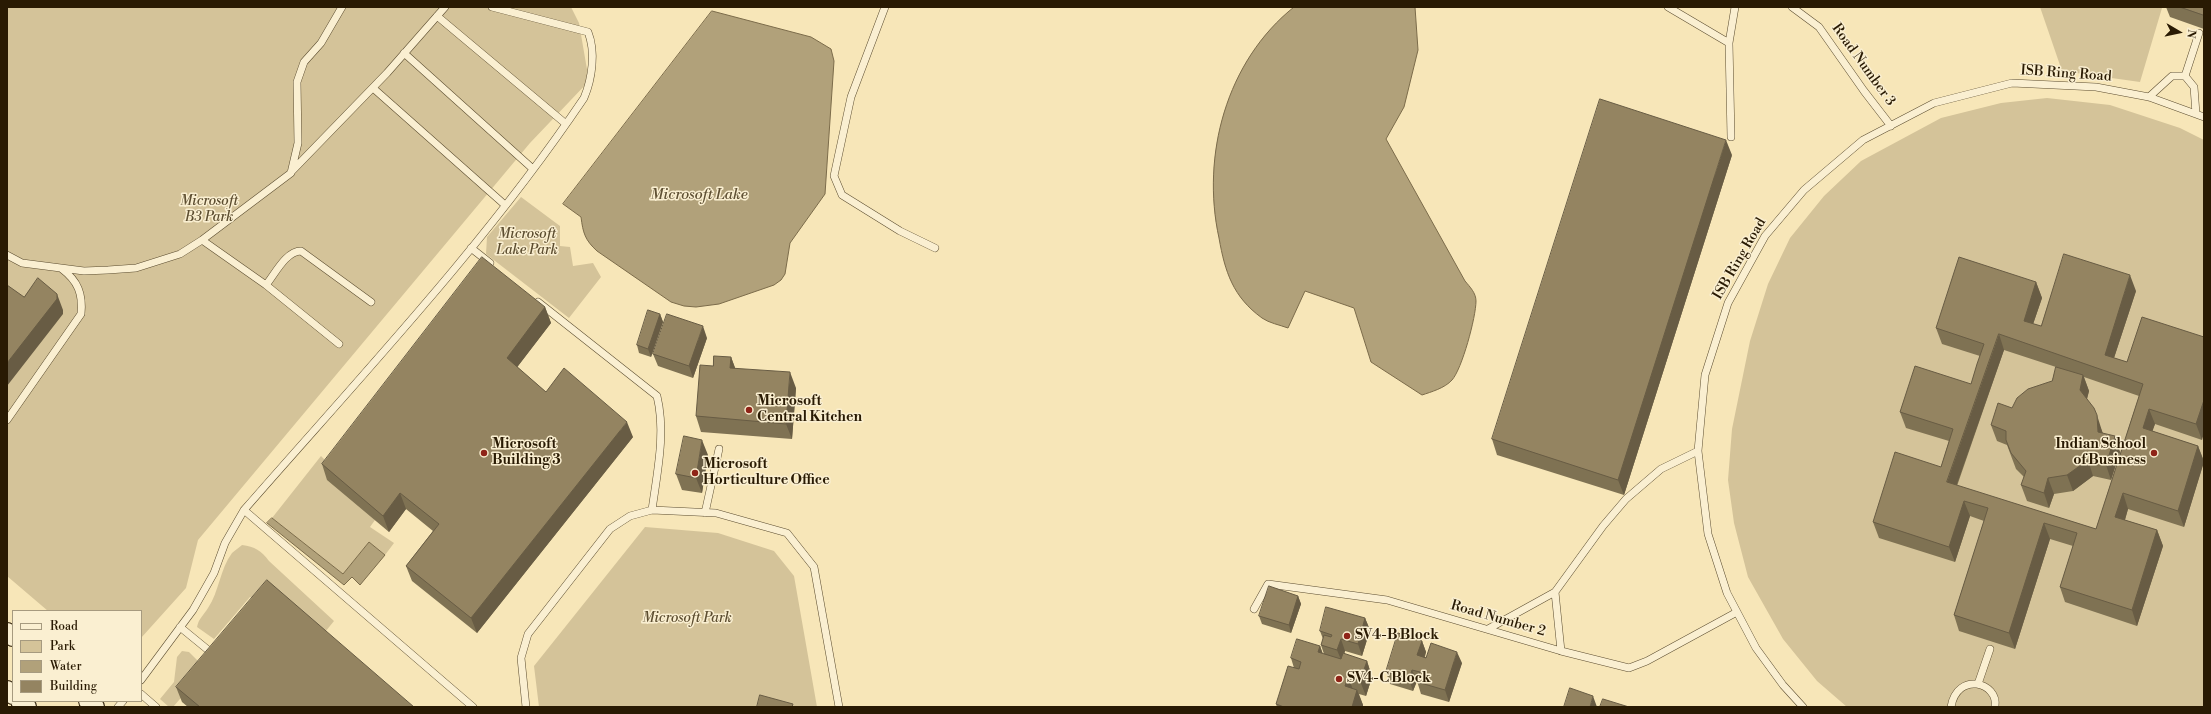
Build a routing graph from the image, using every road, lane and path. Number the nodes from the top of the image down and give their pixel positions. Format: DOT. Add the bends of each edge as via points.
graph roads {
  1 [pos="342,7"];
  2 [pos="445,7"];
  3 [pos="492,7"];
  4 [pos="885,7"];
  5 [pos="1668,7"];
  6 [pos="1735,7"];
  7 [pos="1792,7"];
  8 [pos="437,16"];
  9 [pos="2199,33"];
  10 [pos="1729,43"];
  11 [pos="404,53"];
  12 [pos="2185,76"];
  13 [pos="373,88"];
  14 [pos="2149,97"];
  15 [pos="2196,114"];
  16 [pos="2204,117"];
  17 [pos="566,124"];
  18 [pos="1891,126"];
  19 [pos="1731,137"];
  20 [pos="533,169"];
  21 [pos="291,173"];
  22 [pos="505,205"];
  23 [pos="202,240"];
  24 [pos="471,248"];
  25 [pos="935,248"];
  26 [pos="7,255"];
  27 [pos="60,268"];
  28 [pos="496,268"];
  29 [pos="266,285"];
  30 [pos="533,298"];
  31 [pos="371,302"];
  32 [pos="339,344"];
  33 [pos="7,420"];
  34 [pos="719,449"];
  35 [pos="1698,451"];
  36 [pos="244,510"];
  37 [pos="652,510"];
  38 [pos="705,513"];
  39 [pos="1555,592"];
  40 [pos="1254,609"];
  41 [pos="1736,612"];
  42 [pos="180,627"];
  43 [pos="1488,629"];
  44 [pos="1990,649"];
  45 [pos="1561,651"];
  46 [pos="213,654"];
  47 [pos="142,679"];
  48 [pos="1978,684"];
  49 [pos="142,695"];
  50 [pos="156,707"];
  51 [pos="474,707"];
  52 [pos="526,707"];
  53 [pos="839,707"];
  54 [pos="1803,707"];
  55 [pos="1951,707"];
  56 [pos="1995,707"];
  1 -- 21 [label="lane" via="321,43 304,62 297,82 298,143"];
  2 -- 8 [label="lane"];
  3 -- 17 [label="lane" via="588,32 592,53 589,86"];
  4 -- 25 [label="lane" via="851,97 834,176 842,195 900,231"];
  5 -- 10 [label="lane"];
  6 -- 10 [label="lane"];
  7 -- 18 [label="lane, Road Number 3" via="1819,27"];
  8 -- 11 [label="lane"];
  8 -- 17 [label="lane"];
  9 -- 12 [label="lane"];
  10 -- 19 [label="lane"];
  11 -- 13 [label="lane"];
  11 -- 20 [label="lane"];
  12 -- 14 [label="lane" via="2172,76"];
  12 -- 15 [label="lane" via="2194,87"];
  13 -- 21 [label="lane"];
  13 -- 22 [label="lane"];
  14 -- 15 [label="lane, ISB Ring Road"];
  14 -- 18 [label="lane, ISB Ring Road" via="2096,87 2012,83 1934,103"];
  15 -- 16 [label="lane, ISB Ring Road"];
  17 -- 20 [label="lane"];
  18 -- 35 [label="lane, ISB Ring Road" via="1863,140 1804,190 1764,236 1728,303 1705,375"];
  20 -- 22 [label="lane"];
  21 -- 23 [label="lane"];
  22 -- 24 [label="lane"];
  23 -- 27 [label="lane" via="180,254 136,268 84,271"];
  23 -- 29 [label="lane"];
  24 -- 28 [label="lane"];
  24 -- 36 [label="lane"];
  26 -- 27 [label="lane" via="22,263"];
  27 -- 33 [label="lane" via="78,285 83,300 81,314"];
  29 -- 31 [label="lane" via="289,256 295,251 301,251"];
  29 -- 32 [label="lane"];
  30 -- 37 [label="lane" via="657,396 661,414 660,441"];
  34 -- 38 [label="lane"];
  35 -- 39 [label="lane" via="1660,469 1626,499"];
  35 -- 41 [label="lane, ISB Ring Road" via="1708,534 1727,593"];
  36 -- 42 [label="lane" via="225,543 214,573"];
  36 -- 51 [label="lane"];
  37 -- 38 [label="lane"];
  37 -- 52 [label="lane" via="630,516 610,528 528,634 521,658"];
  38 -- 53 [label="lane" via="716,513 787,532 814,567"];
  39 -- 43 [label="lane"];
  39 -- 45 [label="lane"];
  40 -- 43 [label="lane, Road Number 2" via="1268,584 1387,600"];
  41 -- 45 [label="lane, Road Number 2" via="1647,661 1629,668"];
  41 -- 54 [label="lane, ISB Ring Road" via="1756,648"];
  42 -- 46 [label="lane"];
  42 -- 47 [label="lane"];
  43 -- 45 [label="lane, Road Number 2"];
  44 -- 48 [label="lane"];
  48 -- 55 [label="lane" via="1971,683 1960,687 1953,696"];
  48 -- 56 [label="lane" via="1991,692"];
  49 -- 50 [label="lane"];
}
